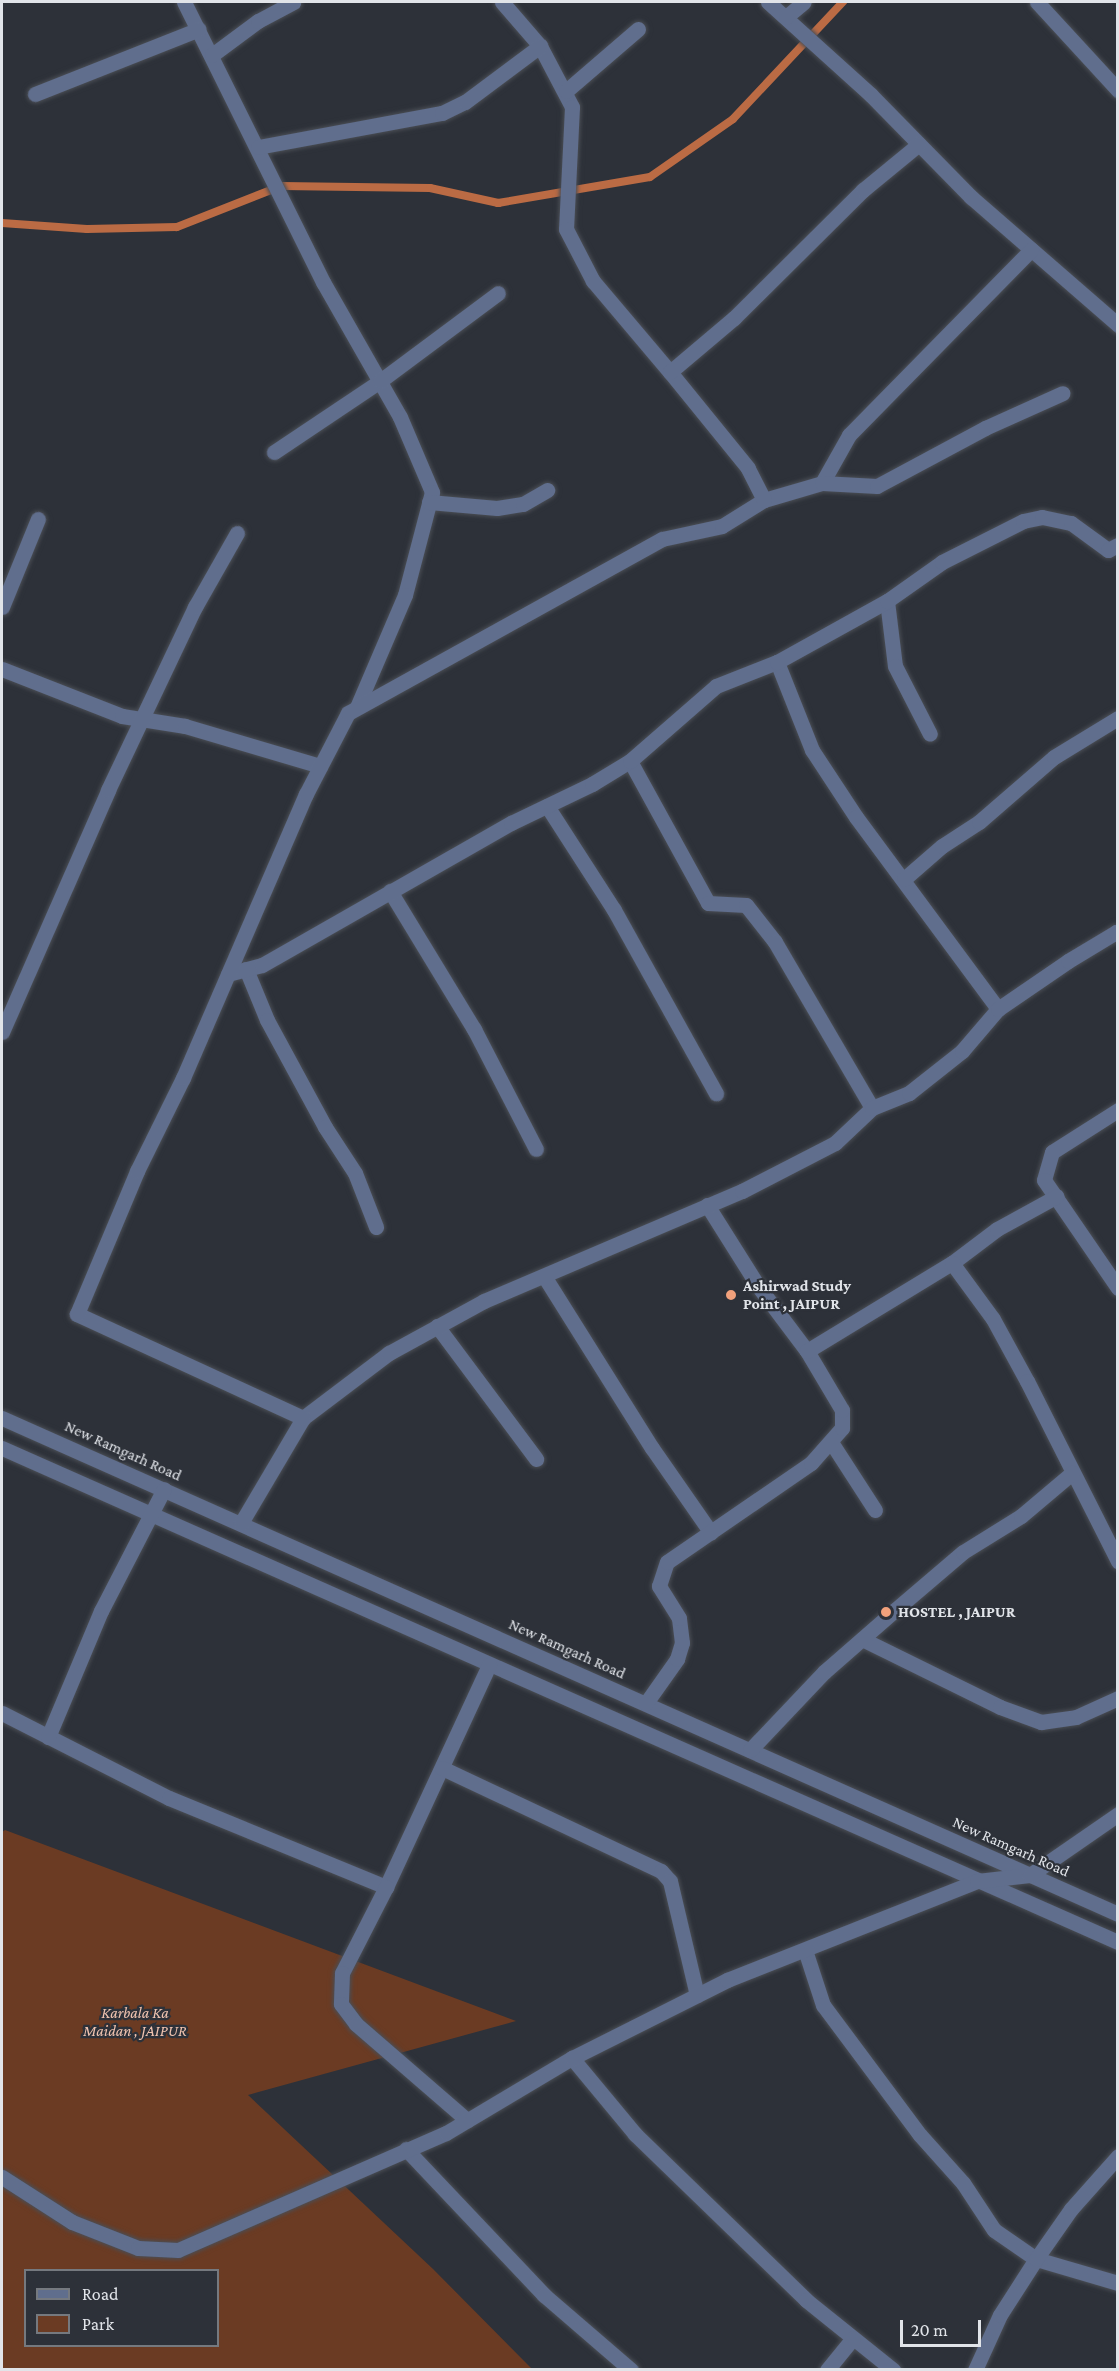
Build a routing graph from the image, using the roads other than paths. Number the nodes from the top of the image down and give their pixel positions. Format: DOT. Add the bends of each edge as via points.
graph roads {
  1 [pos="184,2"];
  2 [pos="293,2"];
  3 [pos="502,2"];
  4 [pos="768,2"];
  5 [pos="804,2"];
  6 [pos="1036,2"];
  7 [pos="790,22"];
  8 [pos="199,29"];
  9 [pos="638,29"];
  10 [pos="540,46"];
  11 [pos="212,56"];
  12 [pos="1118,90"];
  13 [pos="566,91"];
  14 [pos="35,94"];
  15 [pos="919,144"];
  16 [pos="261,153"];
  17 [pos="1031,250"];
  18 [pos="498,293"];
  19 [pos="1118,324"];
  20 [pos="670,372"];
  21 [pos="380,381"];
  22 [pos="1063,393"];
  23 [pos="274,452"];
  24 [pos="822,483"];
  25 [pos="547,490"];
  26 [pos="764,500"];
  27 [pos="429,502"];
  28 [pos="38,519"];
  29 [pos="237,533"];
  30 [pos="1118,545"];
  31 [pos="887,601"];
  32 [pos="2,607"];
  33 [pos="777,662"];
  34 [pos="2,669"];
  35 [pos="357,707"];
  36 [pos="1118,717"];
  37 [pos="145,718"];
  38 [pos="930,734"];
  39 [pos="630,761"];
  40 [pos="320,766"];
  41 [pos="547,806"];
  42 [pos="904,879"];
  43 [pos="390,891"];
  44 [pos="1117,932"];
  45 [pos="246,969"];
  46 [pos="228,974"];
  47 [pos="998,1009"];
  48 [pos="2,1032"];
  49 [pos="716,1093"];
  50 [pos="872,1108"];
  51 [pos="1118,1110"];
  52 [pos="536,1149"];
  53 [pos="1057,1196"];
  54 [pos="707,1205"];
  55 [pos="376,1227"];
  56 [pos="952,1263"];
  57 [pos="544,1276"];
  58 [pos="1118,1288"];
  59 [pos="437,1326"];
  60 [pos="807,1351"];
  61 [pos="2,1418"];
  62 [pos="303,1418"];
  63 [pos="831,1442"];
  64 [pos="2,1448"];
  65 [pos="536,1459"];
  66 [pos="1072,1473"];
  67 [pos="164,1489"];
  68 [pos="875,1510"];
  69 [pos="150,1514"];
  70 [pos="241,1523"];
  71 [pos="711,1533"];
  72 [pos="1118,1560"];
  73 [pos="862,1639"];
  74 [pos="489,1665"];
  75 [pos="1118,1698"];
  76 [pos="646,1704"];
  77 [pos="2,1713"];
  78 [pos="48,1737"];
  79 [pos="750,1750"];
  80 [pos="442,1768"];
  81 [pos="1118,1814"];
  82 [pos="1030,1875"];
  83 [pos="977,1881"];
  84 [pos="386,1887"];
  85 [pos="1118,1914"];
  86 [pos="1118,1942"];
  87 [pos="805,1950"];
  88 [pos="697,1995"];
  89 [pos="572,2058"];
  90 [pos="467,2120"];
  91 [pos="406,2149"];
  92 [pos="1118,2156"];
  93 [pos="2,2177"];
  94 [pos="1036,2259"];
  95 [pos="1118,2283"];
  96 [pos="853,2338"];
  97 [pos="631,2370"];
  98 [pos="827,2370"];
  99 [pos="893,2370"];
  100 [pos="975,2370"];
  1 -- 8 [label="street"];
  2 -- 11 [label="street"];
  3 -- 10 [label="street"];
  4 -- 7 [label="street"];
  5 -- 7 [label="street"];
  6 -- 12 [label="street"];
  7 -- 15 [label="street"];
  8 -- 11 [label="street"];
  8 -- 14 [label="street"];
  9 -- 13 [label="street"];
  10 -- 13 [label="street"];
  10 -- 16 [label="street" via="465,102 442,113"];
  11 -- 16 [label="street"];
  13 -- 20 [label="street" via="572,107 566,229 593,281"];
  15 -- 17 [label="street"];
  15 -- 20 [label="street" via="863,190 742,310"];
  16 -- 21 [label="street" via="323,282"];
  17 -- 19 [label="street"];
  17 -- 24 [label="street" via="849,435"];
  18 -- 21 [label="street"];
  20 -- 26 [label="street" via="748,468"];
  21 -- 23 [label="street"];
  21 -- 27 [label="street" via="432,492"];
  22 -- 24 [label="street" via="985,428 877,486"];
  24 -- 26 [label="street"];
  25 -- 27 [label="street" via="523,504 497,508"];
  26 -- 35 [label="street" via="722,526 662,538"];
  27 -- 35 [label="street" via="405,595"];
  28 -- 32 [label="street"];
  29 -- 37 [label="street" via="195,607"];
  30 -- 31 [label="street" via="1108,550 1071,523 1042,517 1023,521 942,562"];
  31 -- 33 [label="street"];
  31 -- 38 [label="street" via="895,666"];
  33 -- 39 [label="street" via="717,686"];
  33 -- 42 [label="street" via="812,750 856,817"];
  34 -- 37 [label="street" via="122,716"];
  35 -- 40 [label="street" via="348,713"];
  36 -- 42 [label="street" via="1054,757 979,822 942,846"];
  37 -- 40 [label="street" via="253,744"];
  37 -- 48 [label="street" via="108,790"];
  39 -- 41 [label="street"];
  39 -- 50 [label="street" via="708,903 746,905 775,942"];
  40 -- 46 [label="street"];
  41 -- 43 [label="street"];
  41 -- 49 [label="street" via="614,910"];
  42 -- 47 [label="street"];
  43 -- 45 [label="street" via="262,965"];
  43 -- 52 [label="street" via="474,1029"];
  44 -- 47 [label="street"];
  45 -- 46 [label="street"];
  45 -- 55 [label="street" via="267,1020 325,1127 355,1173"];
  46 -- 62 [label="street" via="137,1171 77,1314"];
  47 -- 50 [label="street" via="962,1051 909,1093"];
  50 -- 54 [label="street" via="836,1143"];
  51 -- 53 [label="street" via="1052,1152 1044,1180"];
  53 -- 56 [label="street" via="997,1229"];
  53 -- 58 [label="street"];
  54 -- 57 [label="street"];
  54 -- 60 [label="street" via="758,1286"];
  56 -- 60 [label="street"];
  56 -- 66 [label="street" via="993,1319"];
  57 -- 59 [label="street"];
  57 -- 71 [label="street" via="652,1448"];
  59 -- 62 [label="street" via="389,1353"];
  59 -- 65 [label="street"];
  60 -- 63 [label="street" via="842,1410 842,1428"];
  61 -- 67 [label="street, New Ramgarh Road"];
  62 -- 70 [label="street"];
  63 -- 68 [label="street"];
  63 -- 71 [label="street" via="811,1464"];
  64 -- 69 [label="street"];
  66 -- 72 [label="street"];
  66 -- 73 [label="street" via="1021,1515 963,1552"];
  67 -- 69 [label="street"];
  67 -- 70 [label="street, New Ramgarh Road"];
  69 -- 74 [label="street"];
  69 -- 78 [label="street" via="101,1611"];
  70 -- 76 [label="street, New Ramgarh Road"];
  71 -- 76 [label="street" via="667,1562 662,1572 659,1586 679,1618 682,1643 677,1659"];
  73 -- 75 [label="street" via="1000,1707 1041,1722 1076,1717"];
  73 -- 79 [label="street" via="824,1672"];
  74 -- 80 [label="street"];
  74 -- 83 [label="street"];
  76 -- 79 [label="street, New Ramgarh Road"];
  77 -- 78 [label="street"];
  78 -- 84 [label="street" via="169,1798"];
  79 -- 82 [label="street, New Ramgarh Road"];
  80 -- 84 [label="street"];
  80 -- 88 [label="street" via="661,1871 670,1881"];
  81 -- 82 [label="street"];
  82 -- 83 [label="street"];
  82 -- 85 [label="street, New Ramgarh Road"];
  83 -- 86 [label="street"];
  83 -- 87 [label="street"];
  84 -- 90 [label="street" via="342,1974 341,2004 356,2024"];
  87 -- 88 [label="street"];
  87 -- 94 [label="street" via="823,2005 875,2077 963,2183 994,2230"];
  88 -- 89 [label="street"];
  89 -- 90 [label="street"];
  89 -- 96 [label="street" via="635,2134 806,2300"];
  90 -- 91 [label="street"];
  91 -- 93 [label="street" via="178,2250 138,2248 72,2222"];
  91 -- 97 [label="street" via="544,2295"];
  92 -- 94 [label="street" via="1071,2209"];
  94 -- 95 [label="street"];
  94 -- 100 [label="street" via="1000,2315"];
  96 -- 98 [label="street"];
  96 -- 99 [label="street"];
}
